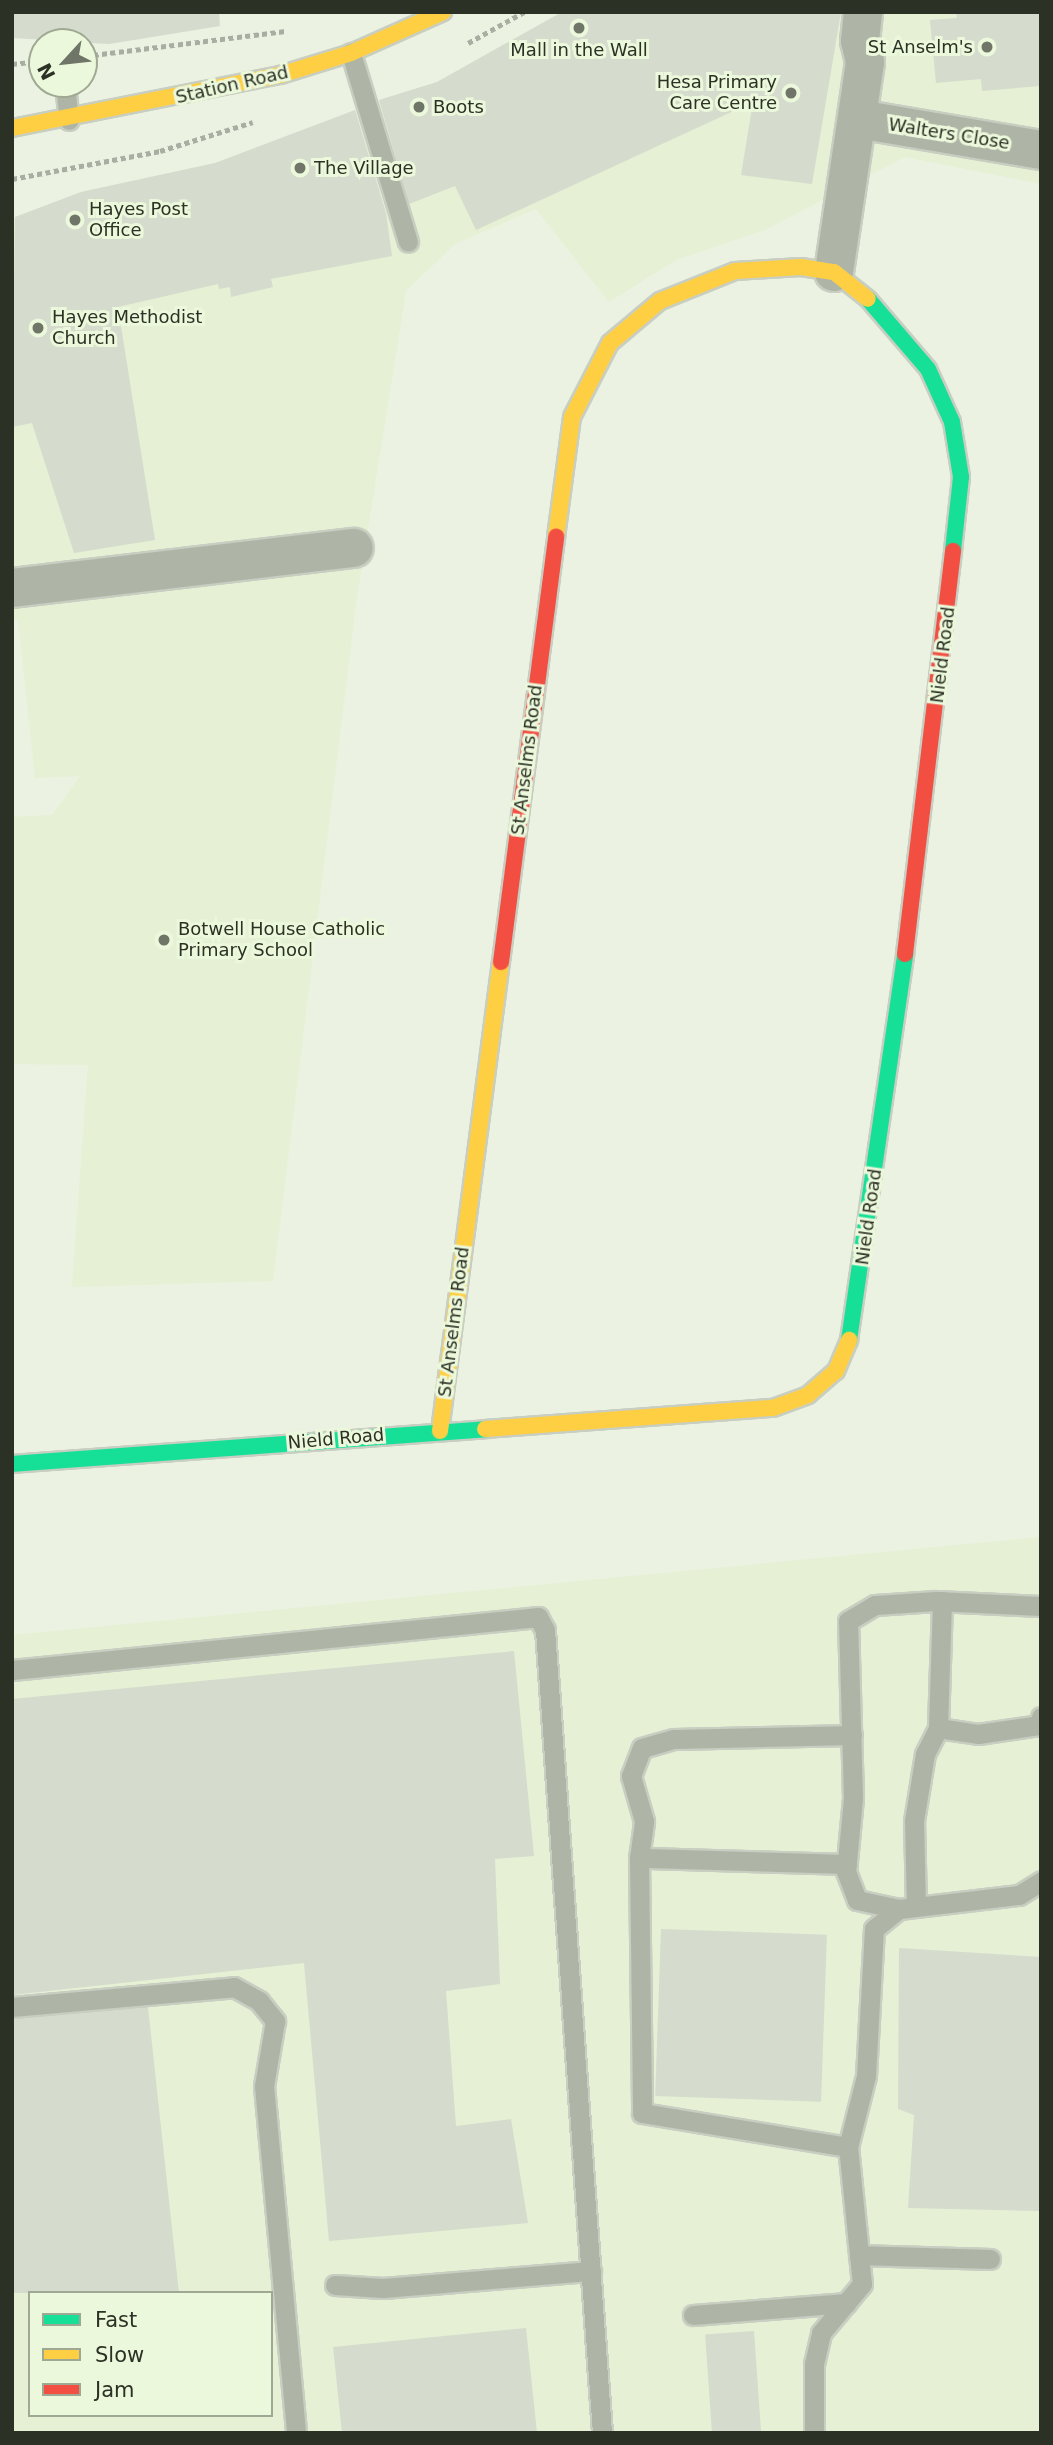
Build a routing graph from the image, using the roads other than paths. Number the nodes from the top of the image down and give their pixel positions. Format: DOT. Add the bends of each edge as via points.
graph roads {
  1 [pos="443,12"];
  2 [pos="863,12"];
  3 [pos="351,53"];
  4 [pos="67,98"];
  5 [pos="858,119"];
  6 [pos="69,120"];
  7 [pos="12,128"];
  8 [pos="1041,150"];
  9 [pos="408,242"];
  10 [pos="834,272"];
  11 [pos="354,548"];
  12 [pos="12,588"];
  13 [pos="440,1431"];
  14 [pos="12,1464"];
  15 [pos="942,1601"];
  16 [pos="1041,1606"];
  17 [pos="12,1670"];
  18 [pos="1041,1717"];
  19 [pos="938,1728"];
  20 [pos="852,1735"];
  21 [pos="639,1858"];
  22 [pos="847,1864"];
  23 [pos="1041,1881"];
  24 [pos="908,1908"];
  25 [pos="12,2007"];
  26 [pos="848,2147"];
  27 [pos="859,2255"];
  28 [pos="990,2259"];
  29 [pos="590,2271"];
  30 [pos="335,2285"];
  31 [pos="847,2304"];
  32 [pos="693,2315"];
  33 [pos="296,2433"];
  34 [pos="602,2433"];
  35 [pos="814,2433"];
  1 -- 3 [label="street, Station Road"];
  2 -- 5 [label="street" via="860,41 865,62"];
  3 -- 6 [label="street, Station Road" via="210,93"];
  3 -- 9 [label="lane"];
  4 -- 6 [label="lane"];
  5 -- 8 [label="street, Walters Close"];
  5 -- 10 [label="street"];
  6 -- 7 [label="street, Station Road"];
  10 -- 13 [label="street, St Anselms Road" via="758,268 680,290 610,343 572,417"];
  10 -- 13 [label="street, Nield Road" via="877,306 928,369 952,422 961,477 929,771 851,1341 824,1384 772,1408"];
  11 -- 12 [label="street"];
  13 -- 14 [label="street, Nield Road"];
  15 -- 16 [label="lane"];
  15 -- 19 [label="lane" via="936,1670"];
  15 -- 20 [label="lane" via="875,1605 848,1621"];
  17 -- 29 [label="lane" via="538,1617 545,1630"];
  18 -- 19 [label="lane" via="1040,1725 978,1734"];
  19 -- 24 [label="lane" via="925,1754 914,1821"];
  20 -- 21 [label="lane" via="674,1739 642,1748 631,1776 644,1821"];
  20 -- 22 [label="lane"];
  21 -- 22 [label="lane"];
  21 -- 26 [label="lane" via="642,2113"];
  22 -- 24 [label="lane" via="857,1900"];
  23 -- 24 [label="lane" via="1019,1895"];
  24 -- 26 [label="lane" via="874,1929 866,2076"];
  25 -- 33 [label="lane" via="234,1987 260,2001 275,2021 264,2086"];
  26 -- 27 [label="lane"];
  27 -- 28 [label="lane"];
  27 -- 31 [label="lane" via="862,2284"];
  29 -- 30 [label="lane" via="383,2288"];
  29 -- 34 [label="lane"];
  31 -- 32 [label="lane"];
  31 -- 35 [label="lane" via="821,2333 814,2364"];
}
